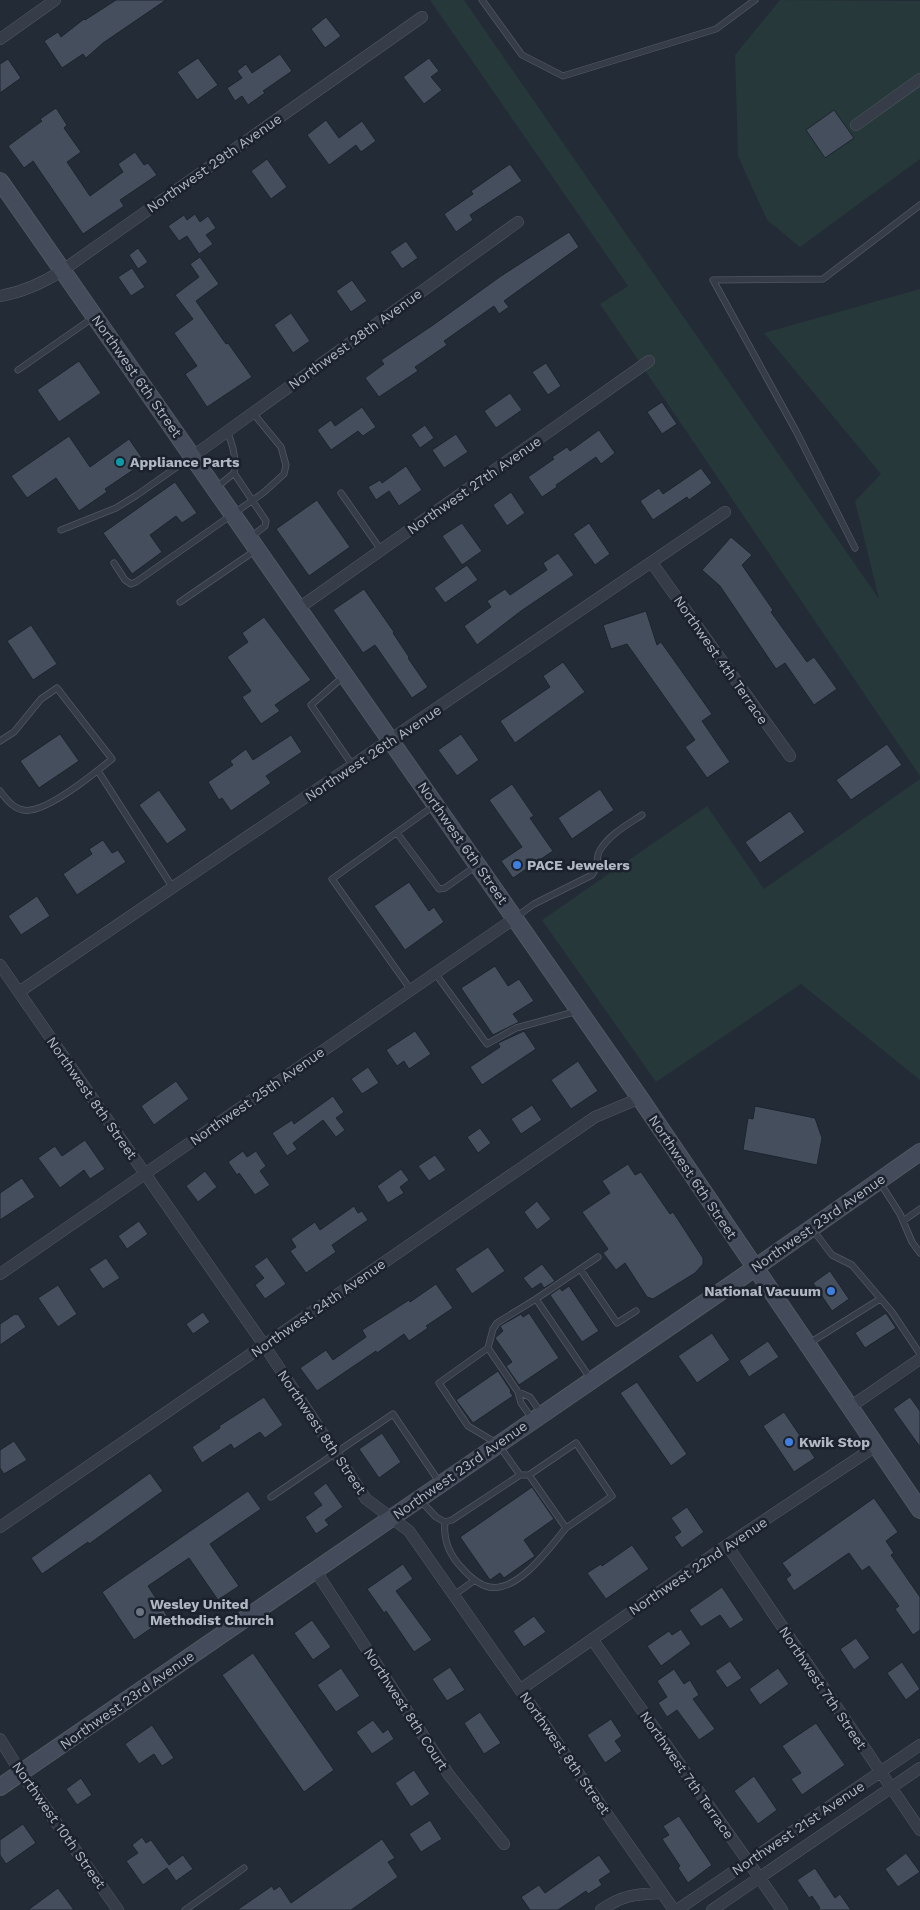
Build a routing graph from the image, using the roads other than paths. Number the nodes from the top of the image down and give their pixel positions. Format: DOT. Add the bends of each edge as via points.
graph roads {
  1 [pos="55,0"];
  2 [pos="482,0"];
  3 [pos="755,0"];
  4 [pos="422,17"];
  5 [pos="0,39"];
  6 [pos="920,79"];
  7 [pos="856,125"];
  8 [pos="0,181"];
  9 [pos="920,204"];
  10 [pos="518,222"];
  11 [pos="63,270"];
  12 [pos="0,296"];
  13 [pos="95,316"];
  14 [pos="649,361"];
  15 [pos="18,370"];
  16 [pos="253,413"];
  17 [pos="227,432"];
  18 [pos="192,456"];
  19 [pos="234,473"];
  20 [pos="215,488"];
  21 [pos="341,493"];
  22 [pos="252,501"];
  23 [pos="725,512"];
  24 [pos="234,514"];
  25 [pos="61,530"];
  26 [pos="254,543"];
  27 [pos="855,548"];
  28 [pos="381,550"];
  29 [pos="114,563"];
  30 [pos="652,563"];
  31 [pos="180,602"];
  32 [pos="299,608"];
  33 [pos="345,675"];
  34 [pos="391,740"];
  35 [pos="0,741"];
  36 [pos="790,756"];
  37 [pos="353,766"];
  38 [pos="98,771"];
  39 [pos="0,791"];
  40 [pos="436,804"];
  41 [pos="642,814"];
  42 [pos="396,833"];
  43 [pos="478,865"];
  44 [pos="173,888"];
  45 [pos="515,918"];
  46 [pos="0,965"];
  47 [pos="435,973"];
  48 [pos="411,990"];
  49 [pos="20,992"];
  50 [pos="579,1010"];
  51 [pos="640,1098"];
  52 [pos="920,1152"];
  53 [pos="144,1174"];
  54 [pos="878,1181"];
  55 [pos="920,1209"];
  56 [pos="903,1221"];
  57 [pos="811,1228"];
  58 [pos="920,1253"];
  59 [pos="598,1257"];
  60 [pos="755,1268"];
  61 [pos="580,1269"];
  62 [pos="0,1274"];
  63 [pos="536,1299"];
  64 [pos="880,1299"];
  65 [pos="636,1311"];
  66 [pos="264,1345"];
  67 [pos="808,1345"];
  68 [pos="488,1348"];
  69 [pos="920,1354"];
  70 [pos="920,1359"];
  71 [pos="591,1380"];
  72 [pos="518,1392"];
  73 [pos="850,1407"];
  74 [pos="537,1417"];
  75 [pos="498,1444"];
  76 [pos="876,1446"];
  77 [pos="336,1453"];
  78 [pos="520,1475"];
  79 [pos="529,1475"];
  80 [pos="441,1484"];
  81 [pos="271,1497"];
  82 [pos="419,1499"];
  83 [pos="920,1510"];
  84 [pos="391,1518"];
  85 [pos="445,1522"];
  86 [pos="0,1527"];
  87 [pos="566,1528"];
  88 [pos="727,1545"];
  89 [pos="315,1570"];
  90 [pos="475,1580"];
  91 [pos="454,1595"];
  92 [pos="592,1639"];
  93 [pos="521,1689"];
  94 [pos="0,1739"];
  95 [pos="920,1746"];
  96 [pos="920,1768"];
  97 [pos="880,1772"];
  98 [pos="21,1773"];
  99 [pos="0,1787"];
  100 [pos="890,1787"];
  101 [pos="920,1830"];
  102 [pos="504,1844"];
  103 [pos="748,1862"];
  104 [pos="244,1868"];
  105 [pos="760,1879"];
  106 [pos="662,1893"];
  107 [pos="118,1910"];
  108 [pos="185,1910"];
  109 [pos="601,1910"];
  110 [pos="675,1910"];
  111 [pos="712,1910"];
  112 [pos="782,1910"];
  1 -- 5 [label="street"];
  2 -- 3 [label="lane" via="522,55 562,76 716,29"];
  4 -- 11 [label="street, Northwest 29th Avenue"];
  6 -- 7 [label="street"];
  8 -- 11 [label="main road, Northwest 6th Street"];
  9 -- 27 [label="lane" via="823,279 713,280 796,431"];
  10 -- 16 [label="street, Northwest 28th Avenue"];
  11 -- 12 [label="street, Northwest 29th Avenue" via="33,287"];
  11 -- 13 [label="main road, Northwest 6th Street"];
  13 -- 15 [label="lane"];
  13 -- 18 [label="main road, Northwest 6th Street"];
  14 -- 28 [label="street, Northwest 27th Avenue"];
  16 -- 17 [label="street, Northwest 28th Avenue"];
  16 -- 22 [label="lane" via="281,447 286,465 284,474"];
  17 -- 18 [label="street, Northwest 28th Avenue"];
  17 -- 19 [label="lane" via="234,449"];
  18 -- 20 [label="main road, Northwest 6th Street"];
  18 -- 25 [label="lane" via="116,508"];
  19 -- 20 [label="lane"];
  19 -- 22 [label="lane"];
  20 -- 24 [label="main road, Northwest 6th Street"];
  21 -- 28 [label="lane"];
  22 -- 24 [label="lane"];
  22 -- 26 [label="lane" via="266,521"];
  23 -- 30 [label="street, Northwest 26th Avenue"];
  24 -- 26 [label="main road, Northwest 6th Street"];
  24 -- 29 [label="lane" via="136,582 131,584 125,580"];
  26 -- 31 [label="lane"];
  26 -- 32 [label="main road, Northwest 6th Street"];
  28 -- 32 [label="street, Northwest 27th Avenue"];
  30 -- 34 [label="street, Northwest 26th Avenue"];
  30 -- 36 [label="street, Northwest 4th Terrace"];
  32 -- 33 [label="main road, Northwest 6th Street"];
  33 -- 34 [label="main road, Northwest 6th Street"];
  33 -- 37 [label="lane" via="311,705"];
  34 -- 37 [label="street, Northwest 26th Avenue"];
  34 -- 40 [label="main road, Northwest 6th Street"];
  35 -- 38 [label="lane" via="14,732 36,704 57,688 112,759"];
  37 -- 44 [label="street, Northwest 26th Avenue"];
  38 -- 39 [label="lane" via="34,811 22,810"];
  38 -- 44 [label="lane"];
  40 -- 42 [label="lane"];
  40 -- 43 [label="main road, Northwest 6th Street"];
  41 -- 45 [label="lane" via="619,830 599,851 597,868 592,875 534,904"];
  42 -- 43 [label="lane" via="439,890"];
  42 -- 48 [label="lane" via="332,879"];
  43 -- 45 [label="main road, Northwest 6th Street"];
  44 -- 49 [label="street, Northwest 26th Avenue"];
  45 -- 47 [label="street, Northwest 25th Avenue"];
  45 -- 50 [label="main road, Northwest 6th Street"];
  46 -- 49 [label="street, Northwest 8th Street"];
  47 -- 48 [label="street, Northwest 25th Avenue"];
  47 -- 50 [label="lane" via="487,1044 516,1028"];
  48 -- 53 [label="street, Northwest 25th Avenue"];
  49 -- 53 [label="street, Northwest 8th Street"];
  50 -- 51 [label="main road, Northwest 6th Street"];
  51 -- 60 [label="main road, Northwest 6th Street"];
  51 -- 66 [label="street, Northwest 24th Avenue" via="595,1117"];
  52 -- 54 [label="main road, Northwest 23rd Avenue"];
  53 -- 62 [label="street, Northwest 25th Avenue"];
  53 -- 66 [label="street, Northwest 8th Street"];
  54 -- 56 [label="lane"];
  54 -- 57 [label="main road, Northwest 23rd Avenue"];
  55 -- 56 [label="lane"];
  56 -- 58 [label="lane"];
  57 -- 60 [label="main road, Northwest 23rd Avenue"];
  57 -- 64 [label="lane" via="832,1254 852,1266"];
  59 -- 61 [label="lane"];
  60 -- 67 [label="main road, Northwest 6th Street"];
  60 -- 71 [label="main road, Northwest 23rd Avenue"];
  61 -- 63 [label="lane"];
  61 -- 65 [label="lane" via="617,1324"];
  63 -- 68 [label="lane" via="493,1329"];
  63 -- 71 [label="lane"];
  64 -- 67 [label="lane"];
  64 -- 69 [label="lane"];
  66 -- 77 [label="street, Northwest 8th Street"];
  66 -- 86 [label="street, Northwest 24th Avenue"];
  67 -- 73 [label="main road, Northwest 6th Street"];
  68 -- 72 [label="lane"];
  68 -- 75 [label="lane" via="438,1383 468,1426"];
  70 -- 73 [label="street"];
  71 -- 74 [label="main road, Northwest 23rd Avenue"];
  72 -- 74 [label="lane" via="521,1402"];
  72 -- 74 [label="lane" via="530,1397"];
  73 -- 76 [label="main road, Northwest 6th Street"];
  74 -- 75 [label="main road, Northwest 23rd Avenue"];
  75 -- 78 [label="lane"];
  75 -- 80 [label="main road, Northwest 23rd Avenue"];
  76 -- 83 [label="main road, Northwest 6th Street"];
  76 -- 88 [label="street, Northwest 22nd Avenue"];
  77 -- 80 [label="lane" via="393,1414"];
  77 -- 81 [label="lane"];
  77 -- 84 [label="street, Northwest 8th Street" via="366,1499"];
  78 -- 79 [label="lane"];
  78 -- 85 [label="lane"];
  79 -- 87 [label="lane"];
  79 -- 87 [label="lane" via="576,1443 612,1496"];
  80 -- 82 [label="main road, Northwest 23rd Avenue"];
  82 -- 84 [label="main road, Northwest 23rd Avenue"];
  82 -- 85 [label="lane"];
  84 -- 89 [label="main road, Northwest 23rd Avenue"];
  84 -- 91 [label="street, Northwest 8th Street" via="408,1531"];
  85 -- 90 [label="lane" via="447,1547"];
  87 -- 90 [label="lane" via="534,1566 508,1585 488,1588"];
  88 -- 92 [label="street, Northwest 22nd Avenue"];
  88 -- 97 [label="street, Northwest 7th Street"];
  89 -- 98 [label="main road, Northwest 23rd Avenue"];
  89 -- 102 [label="street, Northwest 8th Court" via="449,1775"];
  90 -- 91 [label="lane"];
  91 -- 93 [label="street, Northwest 8th Street"];
  92 -- 93 [label="street, Northwest 22nd Avenue"];
  92 -- 103 [label="street, Northwest 7th Terrace"];
  93 -- 106 [label="street, Northwest 8th Street"];
  94 -- 98 [label="street, Northwest 10th Street"];
  95 -- 97 [label="street, Northwest 21st Avenue"];
  96 -- 100 [label="street, Northwest 21st Avenue"];
  97 -- 100 [label="street, Northwest 7th Street"];
  97 -- 103 [label="street, Northwest 21st Avenue"];
  98 -- 99 [label="main road, Northwest 23rd Avenue"];
  98 -- 107 [label="street, Northwest 10th Street"];
  100 -- 101 [label="street, Northwest 7th Street"];
  100 -- 105 [label="street, Northwest 21st Avenue"];
  103 -- 105 [label="street, Northwest 7th Terrace"];
  103 -- 110 [label="street, Northwest 21st Avenue"];
  104 -- 108 [label="lane"];
  105 -- 111 [label="street, Northwest 21st Avenue"];
  105 -- 112 [label="street, Northwest 7th Terrace"];
  106 -- 109 [label="street" via="616,1899"];
  106 -- 110 [label="street, Northwest 8th Street"];
}
